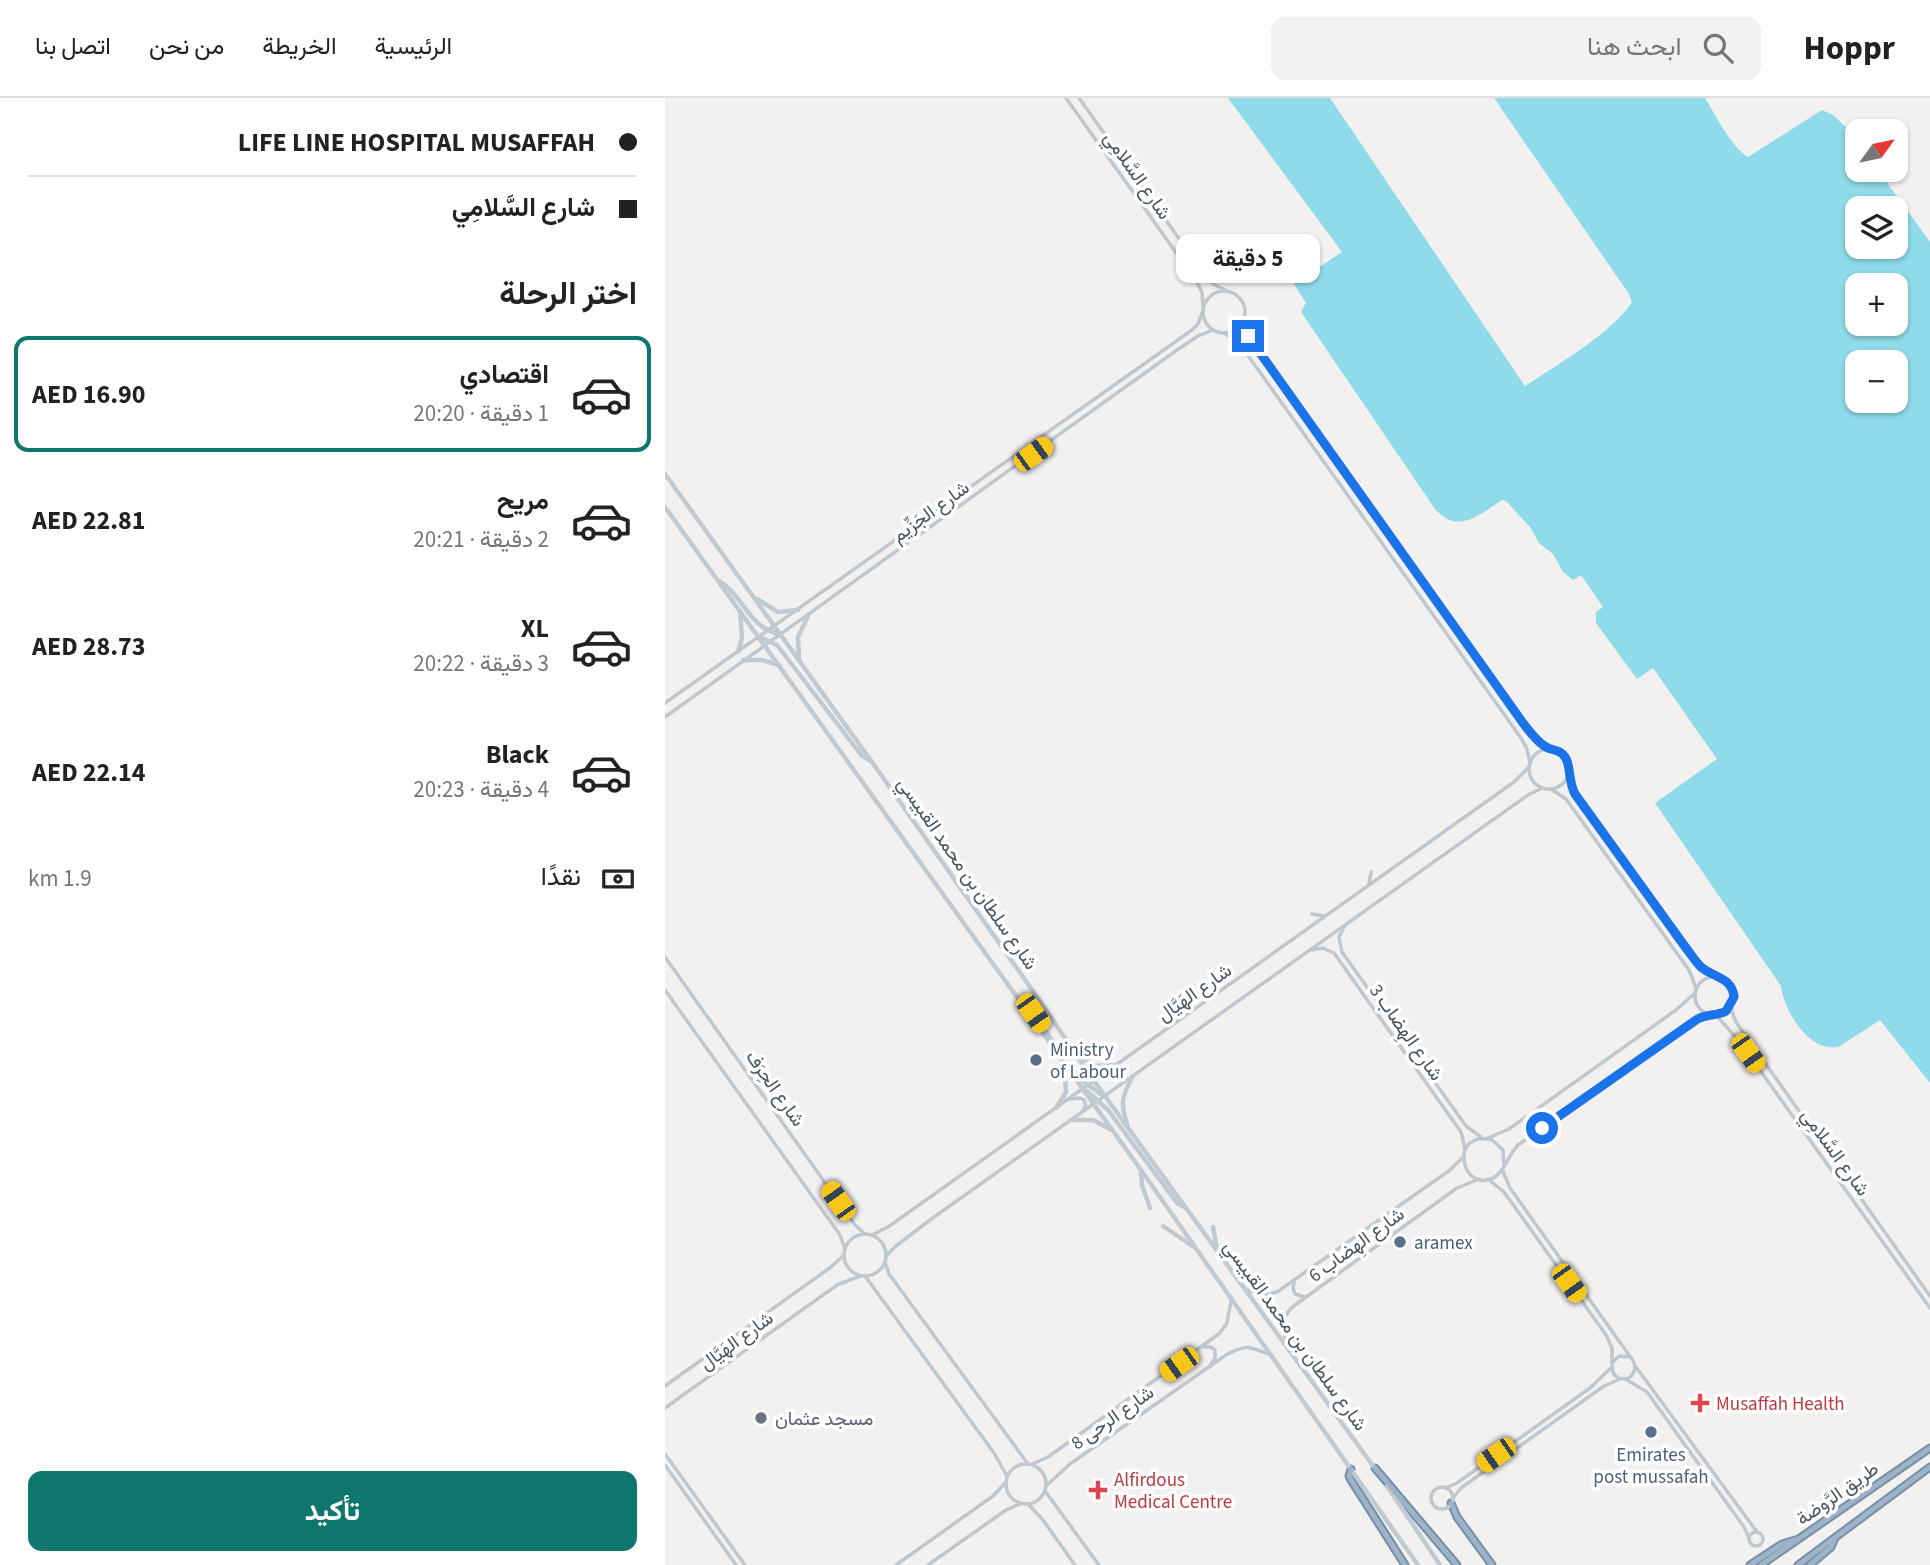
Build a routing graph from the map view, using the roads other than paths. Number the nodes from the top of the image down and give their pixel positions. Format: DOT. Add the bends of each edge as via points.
graph roads {
  1 [pos="1066,98"];
  2 [pos="1079,98"];
  3 [pos="1225,290"];
  4 [pos="1203,306"];
  5 [pos="1202,313"];
  6 [pos="1244,317"];
  7 [pos="1213,330"];
  8 [pos="1224,333"];
  9 [pos="1033,454"];
  10 [pos="1046,458"];
  11 [pos="665,474"];
  12 [pos="665,507"];
  13 [pos="717,580"];
  14 [pos="753,596"];
  15 [pos="798,610"];
  16 [pos="740,611"];
  17 [pos="808,616"];
  18 [pos="774,626"];
  19 [pos="768,631"];
  20 [pos="780,634"];
  21 [pos="759,637"];
  22 [pos="771,640"];
  23 [pos="765,645"];
  24 [pos="738,652"];
  25 [pos="743,660"];
  26 [pos="800,663"];
  27 [pos="779,665"];
  28 [pos="665,703"];
  29 [pos="665,717"];
  30 [pos="1548,749"];
  31 [pos="872,762"];
  32 [pos="1529,765"];
  33 [pos="1568,775"];
  34 [pos="1542,788"];
  35 [pos="1551,789"];
  36 [pos="1371,872"];
  37 [pos="1368,885"];
  38 [pos="1312,914"];
  39 [pos="1324,916"];
  40 [pos="1345,925"];
  41 [pos="1310,950"];
  42 [pos="665,957"];
  43 [pos="1347,958"];
  44 [pos="1341,963"];
  45 [pos="1714,976"];
  46 [pos="665,990"];
  47 [pos="1695,991"];
  48 [pos="1732,1003"];
  49 [pos="1027,1011"];
  50 [pos="1708,1014"];
  51 [pos="1716,1015"];
  52 [pos="1074,1052"];
  53 [pos="1064,1062"];
  54 [pos="1115,1065"];
  55 [pos="1133,1076"];
  56 [pos="1094,1081"];
  57 [pos="1086,1087"];
  58 [pos="1105,1097"];
  59 [pos="1068,1099"];
  60 [pos="1096,1102"];
  61 [pos="1056,1108"];
  62 [pos="1079,1114"];
  63 [pos="1071,1120"];
  64 [pos="1114,1131"];
  65 [pos="1130,1131"];
  66 [pos="1485,1138"];
  67 [pos="1465,1151"];
  68 [pos="1463,1157"];
  69 [pos="1503,1167"];
  70 [pos="1141,1170"];
  71 [pos="1479,1179"];
  72 [pos="1488,1179"];
  73 [pos="1150,1208"];
  74 [pos="1185,1208"];
  75 [pos="1163,1226"];
  76 [pos="1213,1227"];
  77 [pos="865,1234"];
  78 [pos="872,1235"];
  79 [pos="1197,1250"];
  80 [pos="1217,1251"];
  81 [pos="844,1252"];
  82 [pos="886,1256"];
  83 [pos="885,1262"];
  84 [pos="862,1276"];
  85 [pos="1295,1280"];
  86 [pos="1245,1289"];
  87 [pos="1930,1296"];
  88 [pos="1306,1297"];
  89 [pos="1231,1298"];
  90 [pos="1930,1308"];
  91 [pos="1201,1348"];
  92 [pos="1290,1353"];
  93 [pos="1272,1356"];
  94 [pos="1629,1357"];
  95 [pos="1612,1365"];
  96 [pos="1635,1365"];
  97 [pos="1210,1366"];
  98 [pos="1623,1379"];
  99 [pos="666,1384"];
  100 [pos="665,1408"];
  101 [pos="1930,1448"];
  102 [pos="665,1454"];
  103 [pos="1030,1464"];
  104 [pos="665,1465"];
  105 [pos="1930,1467"];
  106 [pos="1375,1468"];
  107 [pos="1351,1469"];
  108 [pos="1007,1476"];
  109 [pos="1006,1482"];
  110 [pos="1046,1488"];
  111 [pos="1446,1488"];
  112 [pos="1452,1500"];
  113 [pos="1025,1504"];
  114 [pos="1757,1532"];
  115 [pos="1749,1538"];
  116 [pos="1798,1539"];
  117 [pos="1834,1540"];
  118 [pos="736,1565"];
  119 [pos="745,1565"];
  120 [pos="896,1565"];
  121 [pos="928,1565"];
  122 [pos="1075,1565"];
  123 [pos="1099,1565"];
  124 [pos="1405,1565"];
  125 [pos="1418,1565"];
  126 [pos="1440,1565"];
  127 [pos="1457,1565"];
  128 [pos="1492,1565"];
  129 [pos="1750,1565"];
  130 [pos="1762,1565"];
  131 [pos="1798,1565"];
  132 [pos="1810,1565"];
  1 -- 4 [label="street, شارع السَّلامِي" via="1198,282"];
  2 -- 3 [label="street, شارع السَّلامِي" via="1197,264 1213,284"];
  3 -- 4 [label="street" via="1211,294"];
  3 -- 6 [label="street" via="1240,298"];
  4 -- 5 [label="street"];
  5 -- 7 [label="street"];
  5 -- 15 [label="street, شارع الجَزِّيم" via="1192,330"];
  6 -- 8 [label="street" via="1237,328"];
  6 -- 30 [label="street" via="1250,340 1523,723"];
  7 -- 8 [label="street"];
  7 -- 9 [label="street, شارع الجَزِّيم" via="1187,343"];
  8 -- 32 [label="street" via="1244,350 1521,738"];
  9 -- 10 [label="street"];
  9 -- 17 [label="street, شارع الجَزِّيم"];
  11 -- 14 [label="main road, شارع سلطان بن محمد القبيسي"];
  12 -- 13 [label="main road, شارع سلطان بن محمد القبيسي"];
  13 -- 16 [label="main road, شارع سلطان بن محمد القبيسي"];
  13 -- 19 [label="main road"];
  14 -- 15 [label="main road" via="778,612"];
  14 -- 18 [label="main road, شارع سلطان بن محمد القبيسي"];
  15 -- 18 [label="street, شارع الجَزِّيم"];
  16 -- 21 [label="main road, شارع سلطان بن محمد القبيسي"];
  16 -- 24 [label="main road"];
  17 -- 20 [label="street, شارع الجَزِّيم"];
  17 -- 26 [label="main road" via="798,637"];
  18 -- 19 [label="street, شارع الجَزِّيم"];
  18 -- 20 [label="main road, شارع سلطان بن محمد القبيسي"];
  19 -- 20 [label="main road"];
  19 -- 21 [label="street, شارع الجَزِّيم"];
  20 -- 22 [label="street, شارع الجَزِّيم"];
  20 -- 26 [label="main road, شارع سلطان بن محمد القبيسي"];
  21 -- 22 [label="main road"];
  21 -- 23 [label="main road, شارع سلطان بن محمد القبيسي"];
  21 -- 24 [label="street, شارع الجَزِّيم"];
  22 -- 23 [label="street, شارع الجَزِّيم"];
  22 -- 31 [label="main road" via="862,756"];
  23 -- 25 [label="street, شارع الجَزِّيم"];
  23 -- 27 [label="main road, شارع سلطان بن محمد القبيسي"];
  24 -- 28 [label="street, شارع الجَزِّيم"];
  25 -- 27 [label="main road"];
  25 -- 29 [label="street, شارع الجَزِّيم"];
  26 -- 31 [label="main road, شارع سلطان بن محمد القبيسي"];
  27 -- 49 [label="main road, شارع سلطان بن محمد القبيسي"];
  30 -- 32 [label="street" via="1534,755"];
  30 -- 33 [label="street" via="1565,756"];
  31 -- 52 [label="main road, شارع سلطان بن محمد القبيسي"];
  32 -- 34 [label="street" via="1531,777"];
  32 -- 37 [label="street, شارع الهَيَّال" via="1514,782"];
  33 -- 35 [label="street" via="1562,785"];
  33 -- 45 [label="street" via="1575,794 1671,927 1698,964"];
  34 -- 35 [label="street"];
  34 -- 40 [label="street, شارع الهَيَّال"];
  35 -- 47 [label="street" via="1566,799 1689,970"];
  36 -- 37 [label="street"];
  37 -- 39 [label="street, شارع الهَيَّال"];
  38 -- 39 [label="street"];
  39 -- 54 [label="street, شارع الهَيَّال"];
  40 -- 41 [label="street, شارع الهَيَّال"];
  40 -- 43 [label="street" via="1339,944"];
  41 -- 44 [label="street, شارع الهِضاب 3" via="1329,949"];
  41 -- 55 [label="street, شارع الهَيَّال"];
  42 -- 77 [label="street, شارع الحِرَف"];
  43 -- 44 [label="street" via="1341,957"];
  43 -- 66 [label="street, شارع الهِضاب 3" via="1466,1126"];
  44 -- 67 [label="street, شارع الهِضاب 3" via="1461,1132"];
  45 -- 47 [label="street" via="1703,979"];
  45 -- 48 [label="street" via="1728,982"];
  46 -- 81 [label="street, شارع الحِرَف" via="840,1235"];
  47 -- 50 [label="street" via="1699,1008"];
  47 -- 66 [label="street" via="1676,1010 1517,1123"];
  48 -- 51 [label="street"];
  48 -- 87 [label="street, شارع السَّلامِي" via="1736,1022"];
  49 -- 53 [label="main road, شارع سلطان بن محمد القبيسي"];
  49 -- 57 [label="main road" via="1033,1013"];
  50 -- 51 [label="street"];
  50 -- 69 [label="street" via="1518,1146"];
  51 -- 90 [label="street, شارع السَّلامِي"];
  52 -- 54 [label="main road" via="1095,1066"];
  52 -- 56 [label="main road, شارع سلطان بن محمد القبيسي"];
  53 -- 57 [label="main road, شارع سلطان بن محمد القبيسي"];
  53 -- 61 [label="main road" via="1066,1092"];
  54 -- 56 [label="street, شارع الهَيَّال"];
  55 -- 58 [label="street, شارع الهَيَّال"];
  55 -- 65 [label="main road" via="1122,1097"];
  56 -- 57 [label="street, شارع الهَيَّال"];
  56 -- 58 [label="main road, شارع سلطان بن محمد القبيسي"];
  57 -- 58 [label="main road"];
  57 -- 59 [label="street, شارع الهَيَّال"];
  57 -- 60 [label="main road, شارع سلطان بن محمد القبيسي"];
  58 -- 60 [label="street, شارع الهَيَّال"];
  58 -- 65 [label="main road, شارع سلطان بن محمد القبيسي"];
  59 -- 61 [label="street, شارع الهَيَّال"];
  59 -- 62 [label="street" via="1085,1101"];
  60 -- 62 [label="street, شارع الهَيَّال"];
  60 -- 64 [label="main road, شارع سلطان بن محمد القبيسي"];
  60 -- 74 [label="main road"];
  61 -- 78 [label="street, شارع الهَيَّال"];
  62 -- 63 [label="street, شارع الهَيَّال"];
  63 -- 64 [label="main road" via="1093,1120"];
  63 -- 82 [label="street, شارع الهَيَّال"];
  64 -- 70 [label="main road, شارع سلطان بن محمد القبيسي"];
  65 -- 74 [label="main road, شارع سلطان بن محمد القبيسي"];
  66 -- 67 [label="street" via="1470,1143"];
  66 -- 69 [label="street" via="1503,1150"];
  67 -- 68 [label="street"];
  68 -- 71 [label="street" via="1467,1171"];
  68 -- 85 [label="street, شارع الهِضاب 6"];
  69 -- 72 [label="street"];
  69 -- 94 [label="street" via="1510,1188"];
  70 -- 73 [label="main road"];
  70 -- 79 [label="main road, شارع سلطان بن محمد القبيسي"];
  71 -- 72 [label="street"];
  71 -- 88 [label="street, شارع الهِضاب 6" via="1458,1188"];
  72 -- 95 [label="street" via="1504,1192 1606,1335"];
  74 -- 80 [label="main road, شارع سلطان بن محمد القبيسي"];
  75 -- 79 [label="main road"];
  76 -- 80 [label="main road"];
  77 -- 78 [label="street"];
  77 -- 81 [label="street" via="850,1240"];
  78 -- 82 [label="street" via="883,1243"];
  79 -- 89 [label="main road, شارع سلطان بن محمد القبيسي"];
  80 -- 86 [label="main road, شارع سلطان بن محمد القبيسي"];
  81 -- 84 [label="street" via="847,1266"];
  81 -- 99 [label="street, شارع الهَيَّال" via="831,1267"];
  82 -- 83 [label="street"];
  83 -- 84 [label="street" via="875,1274"];
  83 -- 103 [label="street" via="889,1275"];
  84 -- 100 [label="street, شارع الهَيَّال" via="837,1285"];
  84 -- 108 [label="street"];
  85 -- 86 [label="street, شارع الهِضاب 6" via="1269,1295"];
  85 -- 88 [label="street" via="1294,1292"];
  86 -- 92 [label="main road, شارع سلطان بن محمد القبيسي"];
  88 -- 92 [label="street, شارع الهِضاب 6" via="1284,1320"];
  89 -- 91 [label="street, شارع الرحى 8" via="1224,1329"];
  89 -- 93 [label="main road, شارع سلطان بن محمد القبيسي"];
  91 -- 97 [label="street" via="1215,1350"];
  91 -- 103 [label="street, شارع الرحى 8" via="1048,1457"];
  92 -- 106 [label="main road, شارع سلطان بن محمد القبيسي"];
  93 -- 97 [label="street, شارع الرحى 8" via="1242,1347"];
  93 -- 107 [label="main road, شارع سلطان بن محمد القبيسي"];
  94 -- 95 [label="street" via="1619,1356"];
  94 -- 96 [label="street"];
  95 -- 98 [label="street" via="1615,1376"];
  95 -- 111 [label="street" via="1590,1388"];
  96 -- 98 [label="street" via="1633,1375"];
  96 -- 114 [label="street"];
  97 -- 110 [label="street, شارع الرحى 8" via="1070,1464"];
  98 -- 112 [label="street" via="1604,1386 1461,1488"];
  98 -- 115 [label="street" via="1647,1392"];
  101 -- 116 [label="highway, طريق الرَّوضة"];
  102 -- 119 [label="street"];
  103 -- 108 [label="street" via="1016,1466"];
  103 -- 110 [label="street" via="1043,1472"];
  104 -- 118 [label="street"];
  105 -- 117 [label="highway, طريق الرَّوضة"];
  106 -- 126 [label="main road, شارع سلطان بن محمد القبيسي"];
  106 -- 127 [label="highway"];
  107 -- 124 [label="highway" via="1351,1480"];
  107 -- 125 [label="main road, شارع سلطان بن محمد القبيسي"];
  108 -- 109 [label="street"];
  109 -- 113 [label="street" via="1012,1499"];
  109 -- 120 [label="street"];
  110 -- 113 [label="street" via="1038,1500"];
  110 -- 123 [label="street"];
  111 -- 112 [label="street"];
  111 -- 112 [label="street" via="1434,1489 1431,1501 1441,1509"];
  112 -- 128 [label="highway" via="1457,1517"];
  113 -- 121 [label="street" via="1006,1510"];
  113 -- 122 [label="street" via="1043,1520"];
  114 -- 115 [label="street"];
  114 -- 115 [label="street" via="1763,1536 1761,1545 1752,1545"];
  116 -- 129 [label="highway"];
  116 -- 130 [label="highway, طريق الرَّوضة"];
  117 -- 131 [label="highway, طريق الرَّوضة"];
  117 -- 132 [label="highway"];
}
